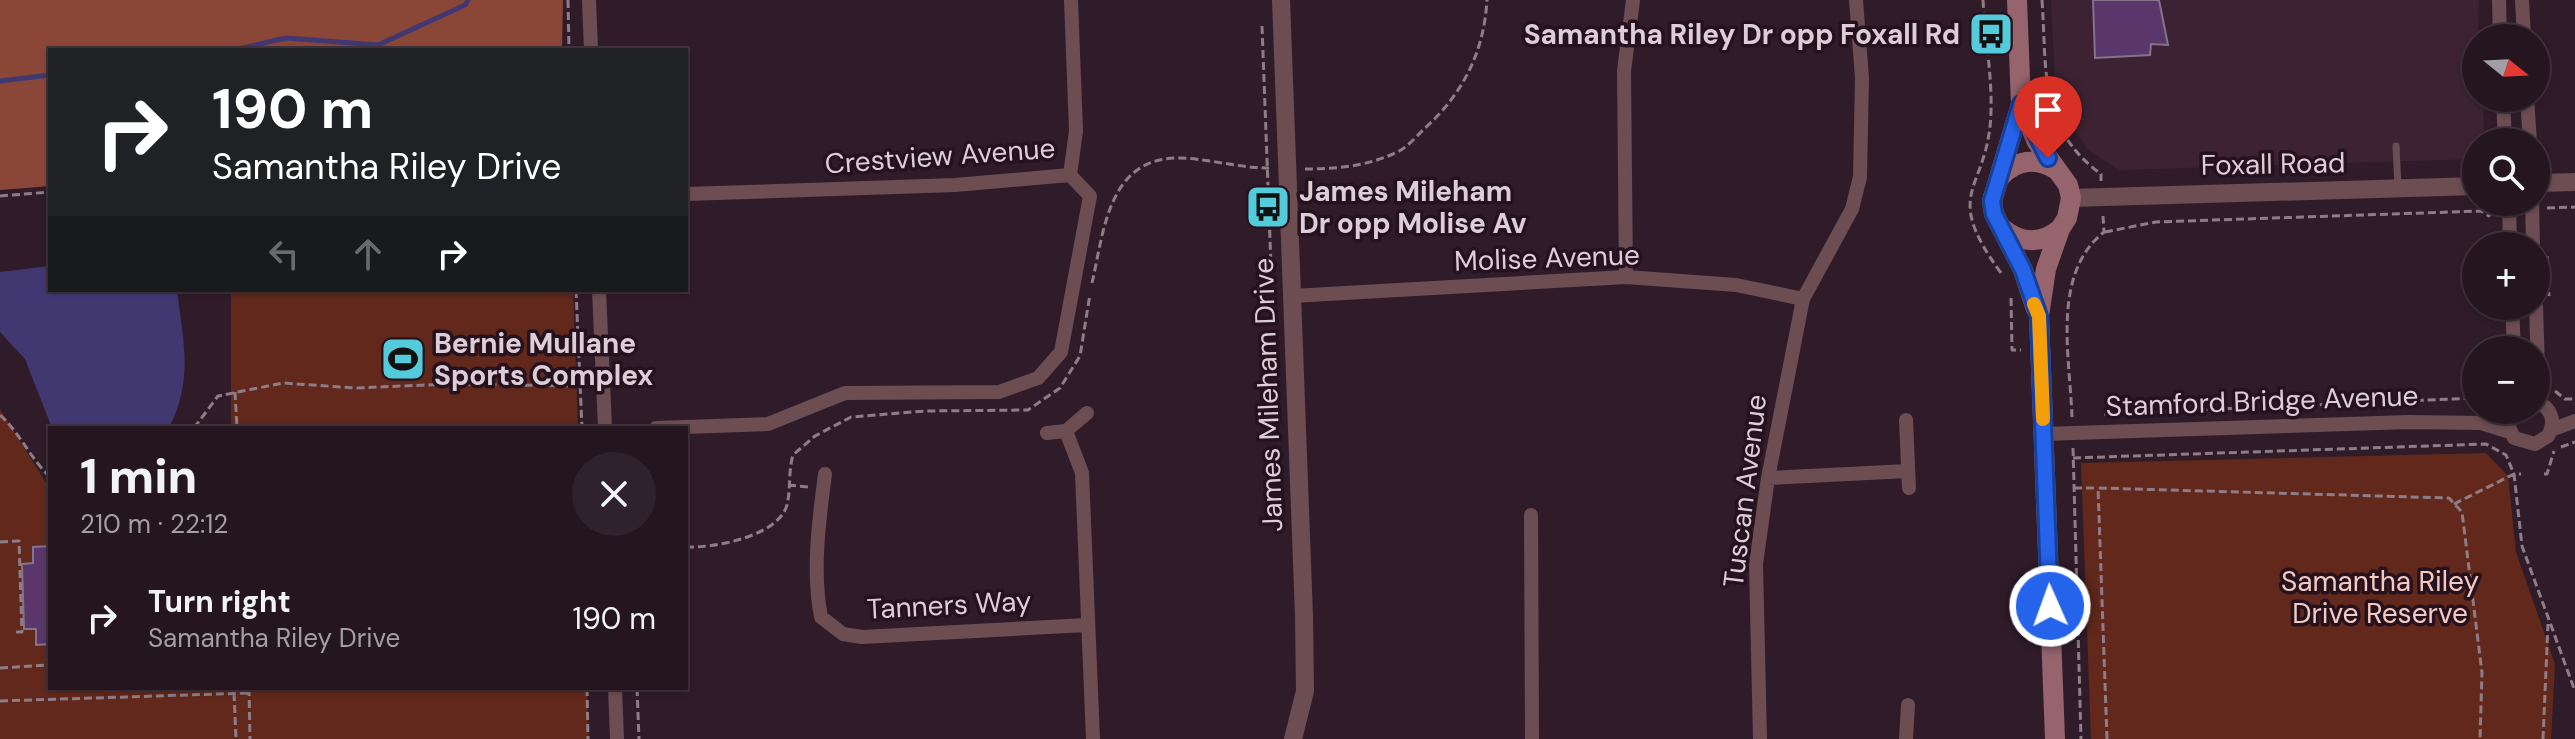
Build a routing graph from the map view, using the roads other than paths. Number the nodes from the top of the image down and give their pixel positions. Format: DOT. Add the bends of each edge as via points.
graph roads {
  1 [pos="589,0"];
  2 [pos="1071,0"];
  3 [pos="1281,0"];
  4 [pos="1633,0"];
  5 [pos="1856,0"];
  6 [pos="2017,0"];
  7 [pos="2499,0"];
  8 [pos="2522,0"];
  9 [pos="2500,24"];
  10 [pos="2523,24"];
  11 [pos="591,48"];
  12 [pos="2021,104"];
  13 [pos="2396,146"];
  14 [pos="2055,169"];
  15 [pos="1070,175"];
  16 [pos="2001,176"];
  17 [pos="2575,182"];
  18 [pos="2550,183"];
  19 [pos="2462,187"];
  20 [pos="2398,190"];
  21 [pos="688,194"];
  22 [pos="2071,198"];
  23 [pos="2000,226"];
  24 [pos="2060,229"];
  25 [pos="1626,277"];
  26 [pos="599,292"];
  27 [pos="1292,296"];
  28 [pos="1803,299"];
  29 [pos="2039,316"];
  30 [pos="1087,413"];
  31 [pos="2572,415"];
  32 [pos="1906,420"];
  33 [pos="2551,422"];
  34 [pos="2462,423"];
  35 [pos="2484,424"];
  36 [pos="2510,424"];
  37 [pos="605,426"];
  38 [pos="688,427"];
  39 [pos="1066,431"];
  40 [pos="2510,432"];
  41 [pos="1047,433"];
  42 [pos="2043,434"];
  43 [pos="1908,471"];
  44 [pos="825,474"];
  45 [pos="1768,478"];
  46 [pos="1909,488"];
  47 [pos="1531,515"];
  48 [pos="1086,625"];
  49 [pos="615,690"];
  50 [pos="1908,705"];
  51 [pos="617,739"];
  52 [pos="1093,739"];
  53 [pos="1293,739"];
  54 [pos="1532,739"];
  55 [pos="1760,739"];
  56 [pos="1906,739"];
  57 [pos="2055,739"];
  1 -- 11 [label="street"];
  2 -- 15 [label="street, Crestview Avenue" via="1076,131"];
  3 -- 27 [label="street, James Mileham Drive"];
  4 -- 25 [label="street" via="1624,71"];
  5 -- 28 [label="street, Tuscan Avenue" via="1862,78 1860,177 1852,209"];
  6 -- 12 [label="main road"];
  7 -- 9 [label="street"];
  8 -- 10 [label="street"];
  12 -- 14 [label="main road"];
  12 -- 16 [label="main road"];
  13 -- 20 [label="lane"];
  14 -- 16 [label="main road" via="2023,162"];
  14 -- 22 [label="main road"];
  15 -- 21 [label="street, Crestview Avenue" via="955,185"];
  15 -- 38 [label="street" via="1090,196 1061,352 1038,378 999,392 845,393 768,424"];
  16 -- 23 [label="main road" via="1992,201"];
  17 -- 18 [label="street"];
  19 -- 20 [label="street, Foxall Road"];
  20 -- 22 [label="street, Foxall Road"];
  22 -- 24 [label="main road"];
  23 -- 24 [label="main road" via="2029,241"];
  23 -- 29 [label="main road"];
  24 -- 29 [label="main road" via="2041,290"];
  25 -- 27 [label="street, Molise Avenue"];
  25 -- 28 [label="street, Molise Avenue" via="1736,285"];
  26 -- 37 [label="street"];
  27 -- 53 [label="street, James Mileham Drive" via="1305,691"];
  28 -- 45 [label="street, Tuscan Avenue"];
  29 -- 42 [label="main road"];
  30 -- 39 [label="street"];
  31 -- 33 [label="street"];
  32 -- 43 [label="street"];
  33 -- 40 [label="street, Stamford Bridge Avenue" via="2548,436 2535,444 2520,442"];
  34 -- 42 [label="street, Stamford Bridge Avenue"];
  35 -- 40 [label="street, Stamford Bridge Avenue"];
  36 -- 40 [label="street"];
  39 -- 41 [label="street"];
  39 -- 48 [label="street" via="1082,473"];
  42 -- 57 [label="main road"];
  43 -- 45 [label="street"];
  43 -- 46 [label="street"];
  44 -- 48 [label="street, Tanners Way" via="818,528 818,602 829,627 862,637"];
  45 -- 55 [label="street, Tuscan Avenue" via="1756,564"];
  47 -- 54 [label="street"];
  48 -- 52 [label="street"];
  49 -- 51 [label="street"];
  50 -- 56 [label="street"];
}
